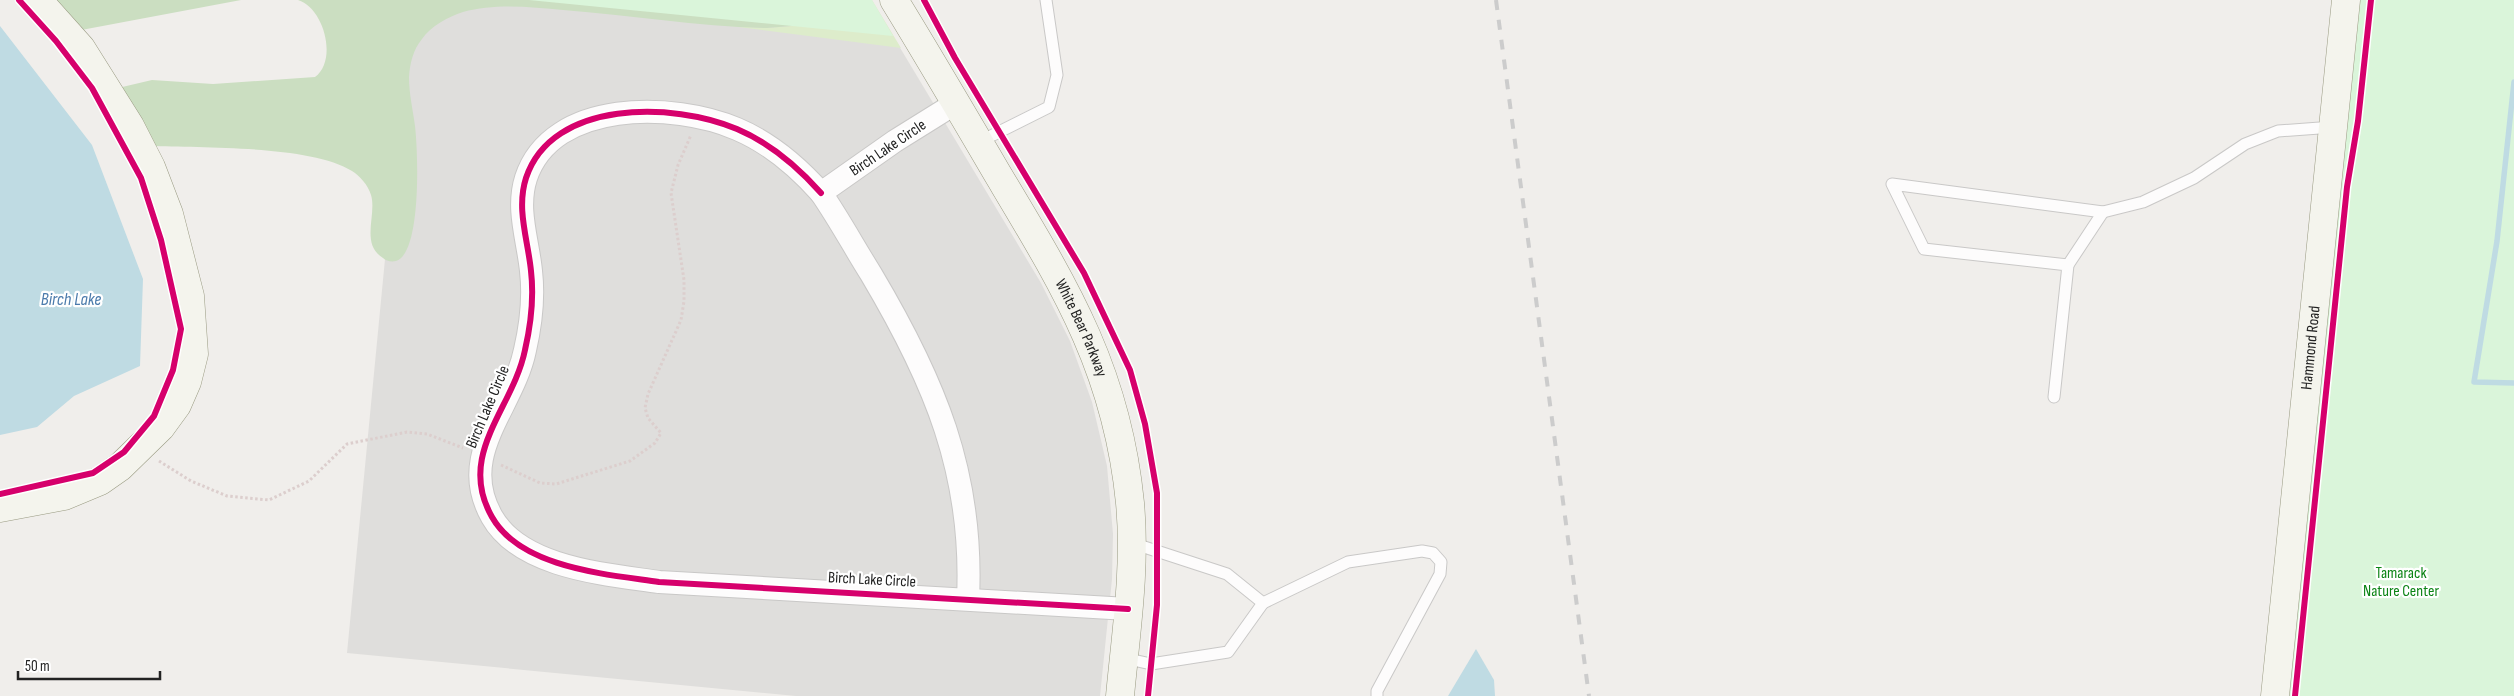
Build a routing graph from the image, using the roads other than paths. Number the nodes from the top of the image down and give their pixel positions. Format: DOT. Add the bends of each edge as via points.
graph roads {
  1 [pos="38,0"];
  2 [pos="894,0"];
  3 [pos="1046,0"];
  4 [pos="2346,0"];
  5 [pos="956,103"];
  6 [pos="2333,127"];
  7 [pos="979,142"];
  8 [pos="821,193"];
  9 [pos="2103,212"];
  10 [pos="2068,265"];
  11 [pos="2054,397"];
  12 [pos="0,508"];
  13 [pos="1132,543"];
  14 [pos="968,599"];
  15 [pos="1263,603"];
  16 [pos="1128,609"];
  17 [pos="1124,658"];
  18 [pos="1120,696"];
  19 [pos="1377,696"];
  20 [pos="2275,696"];
  1 -- 12 [label="street" via="80,48 130,126 151,168 169,214 190,296 194,354 188,382 176,404 161,428 141,449 100,481 64,496"];
  2 -- 5 [label="street, White Bear Parkway"];
  3 -- 7 [label="lane" via="1057,75 1049,107"];
  4 -- 6 [label="street, Hammond Road"];
  5 -- 7 [label="street, White Bear Parkway"];
  5 -- 8 [label="street, Birch Lake Circle"];
  6 -- 9 [label="lane" via="2278,131 2245,144 2194,178 2143,202"];
  6 -- 20 [label="street, Hammond Road"];
  7 -- 13 [label="street, White Bear Parkway" via="1064,286 1100,366 1124,459"];
  8 -- 14 [label="street, Birch Lake Circle" via="899,322 937,400 951,444 964,506"];
  8 -- 14 [label="street, Birch Lake Circle" via="794,165 762,142 699,116 647,112 600,118 558,135 535,159 522,200 532,288 528,340 516,381 488,435 481,456 481,485 491,516 515,544 530,553 617,575 677,583"];
  9 -- 10 [label="lane"];
  9 -- 10 [label="lane" via="1892,184 1924,250"];
  10 -- 11 [label="lane"];
  13 -- 15 [label="lane" via="1227,574"];
  13 -- 16 [label="street, White Bear Parkway"];
  14 -- 16 [label="street, Birch Lake Circle"];
  15 -- 17 [label="lane" via="1228,652 1151,664"];
  15 -- 19 [label="lane" via="1348,562 1422,551 1433,554 1441,562 1440,574"];
  16 -- 17 [label="street, White Bear Parkway"];
  17 -- 18 [label="street, White Bear Parkway"];
}
